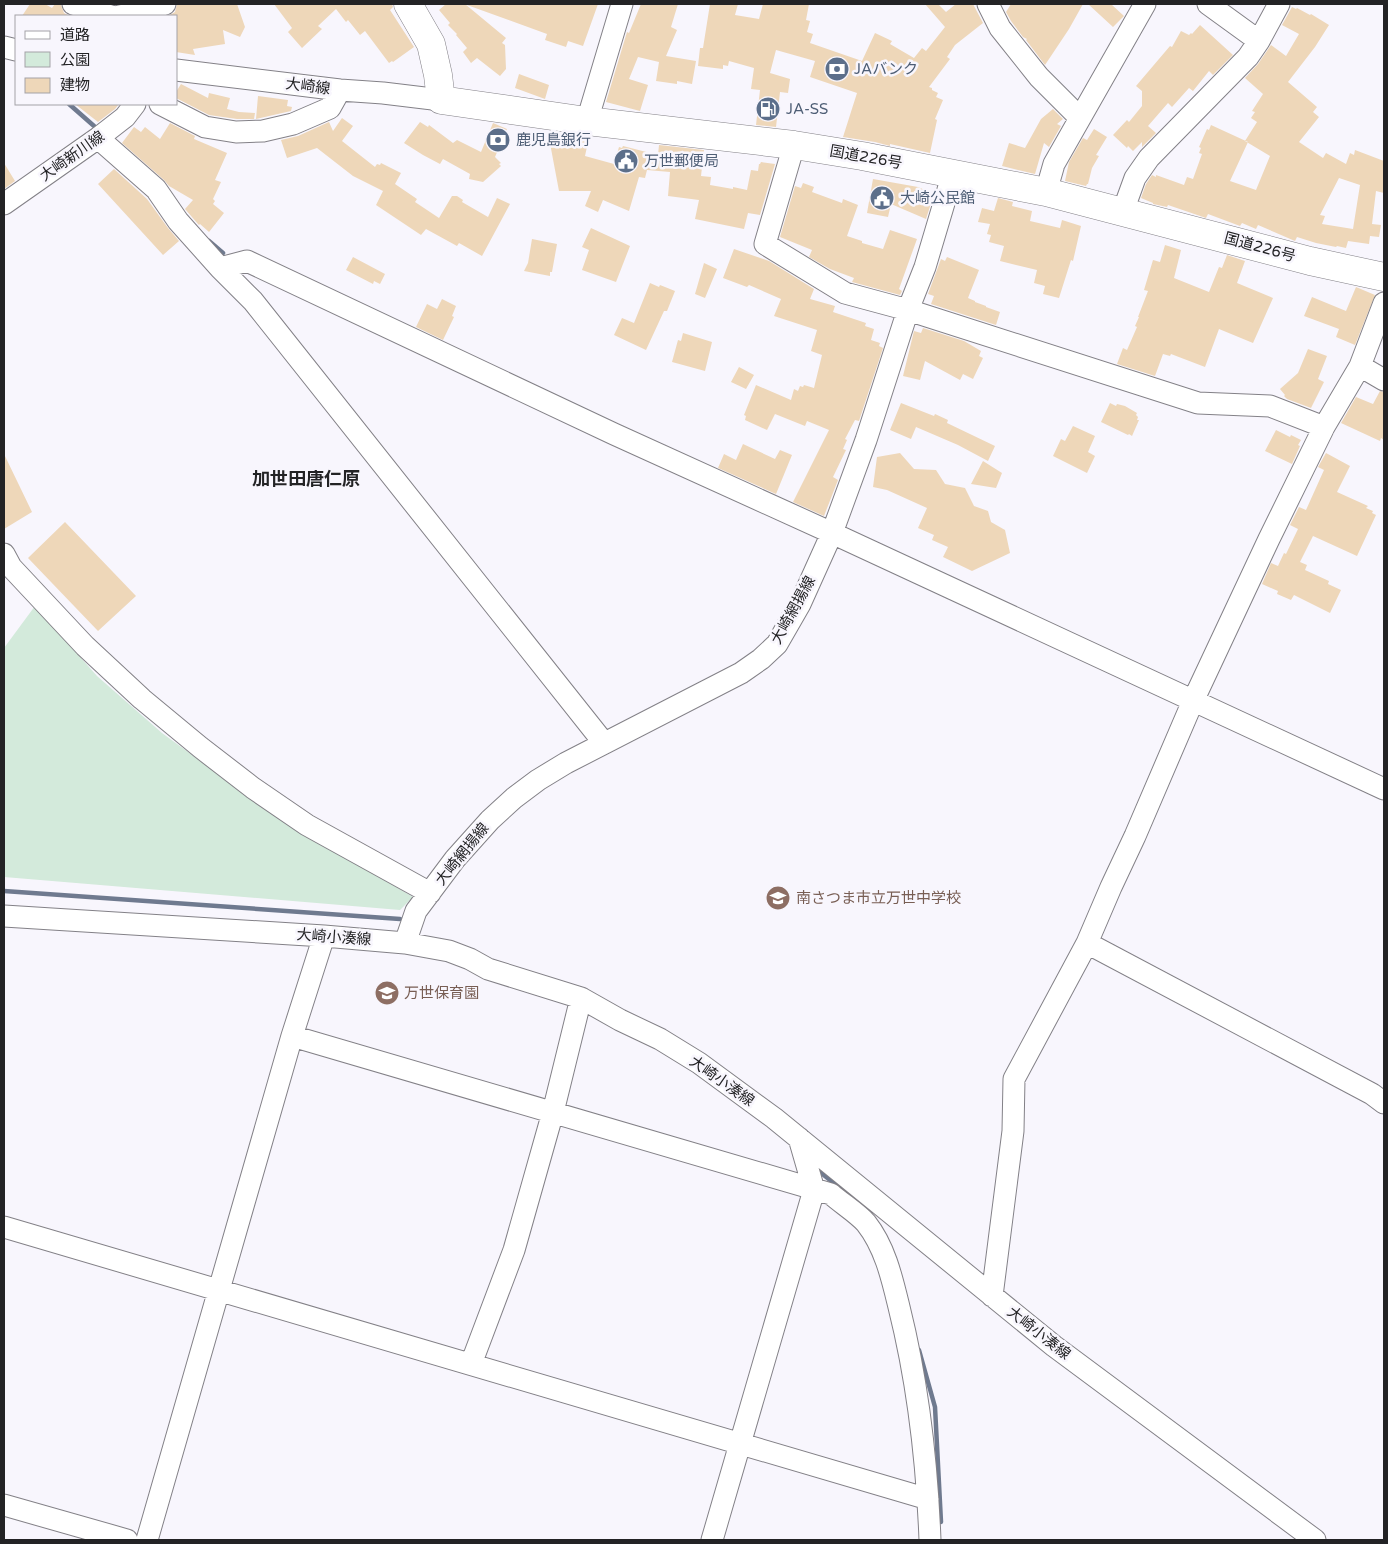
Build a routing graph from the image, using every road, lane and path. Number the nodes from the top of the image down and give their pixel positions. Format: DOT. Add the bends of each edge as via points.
graph roads {
  1 [pos="73,4"];
  2 [pos="165,4"];
  3 [pos="408,4"];
  4 [pos="622,4"];
  5 [pos="988,4"];
  6 [pos="1145,4"];
  7 [pos="1208,4"];
  8 [pos="1278,4"];
  9 [pos="108,15"];
  10 [pos="124,15"];
  11 [pos="1259,41"];
  12 [pos="178,70"];
  13 [pos="340,90"];
  14 [pos="441,100"];
  15 [pos="134,105"];
  16 [pos="162,105"];
  17 [pos="1080,118"];
  18 [pos="588,121"];
  19 [pos="98,138"];
  20 [pos="794,145"];
  21 [pos="953,173"];
  22 [pos="1046,192"];
  23 [pos="4,204"];
  24 [pos="1123,211"];
  25 [pos="220,268"];
  26 [pos="1384,277"];
  27 [pos="1384,303"];
  28 [pos="908,310"];
  29 [pos="1360,366"];
  30 [pos="1384,380"];
  31 [pos="1324,427"];
  32 [pos="832,533"];
  33 [pos="4,554"];
  34 [pos="1191,705"];
  35 [pos="604,743"];
  36 [pos="1384,789"];
  37 [pos="430,893"];
  38 [pos="4,916"];
  39 [pos="324,936"];
  40 [pos="405,943"];
  41 [pos="1087,944"];
  42 [pos="581,998"];
  43 [pos="292,1036"];
  44 [pos="1384,1103"];
  45 [pos="553,1112"];
  46 [pos="799,1138"];
  47 [pos="814,1190"];
  48 [pos="4,1227"];
  49 [pos="219,1290"];
  50 [pos="992,1296"];
  51 [pos="471,1364"];
  52 [pos="740,1444"];
  53 [pos="928,1499"];
  54 [pos="4,1505"];
  55 [pos="127,1540"];
  56 [pos="147,1540"];
  57 [pos="712,1540"];
  58 [pos="930,1540"];
  59 [pos="1315,1540"];
  1 -- 9 [label="street"];
  2 -- 10 [label="street"];
  3 -- 14 [label="highway" via="431,44"];
  4 -- 18 [label="street"];
  5 -- 17 [label="street" via="1000,28 1039,77"];
  6 -- 17 [label="street"];
  7 -- 11 [label="street"];
  8 -- 11 [label="street"];
  11 -- 24 [label="street" via="1248,58 1149,158 1135,178"];
  12 -- 13 [label="street, 大崎線"];
  13 -- 14 [label="street, 大崎線"];
  13 -- 16 [label="street" via="330,108 293,124 263,131 236,132 205,127"];
  14 -- 18 [label="highway, 国道226号"];
  15 -- 19 [label="street, 大崎新川線" via="125,117"];
  17 -- 22 [label="street" via="1054,164"];
  18 -- 20 [label="highway, 国道226号"];
  19 -- 23 [label="street, 大崎新川線"];
  19 -- 25 [label="street" via="156,189 178,221"];
  20 -- 21 [label="highway, 国道226号"];
  20 -- 28 [label="street" via="765,244 845,293"];
  21 -- 22 [label="highway, 国道226号"];
  21 -- 28 [label="street, 大崎網揚線" via="925,267"];
  22 -- 24 [label="highway, 国道226号"];
  24 -- 26 [label="highway, 国道226号" via="1310,261"];
  25 -- 32 [label="street" via="247,261"];
  25 -- 35 [label="street" via="253,302"];
  27 -- 29 [label="street"];
  28 -- 31 [label="street" via="1198,403 1270,406"];
  28 -- 32 [label="street, 大崎網揚線"];
  29 -- 30 [label="street"];
  29 -- 31 [label="street"];
  31 -- 34 [label="street"];
  32 -- 34 [label="street"];
  32 -- 35 [label="street, 大崎網揚線" via="800,604 777,644 761,659"];
  33 -- 37 [label="street" via="11,567 84,646 200,747 307,825"];
  34 -- 36 [label="street"];
  34 -- 41 [label="street"];
  35 -- 37 [label="street, 大崎網揚線" via="545,776 514,798 455,859"];
  37 -- 40 [label="street, 大崎網揚線" via="416,911"];
  38 -- 39 [label="street, 大崎小湊線"];
  39 -- 40 [label="street, 大崎小湊線"];
  39 -- 43 [label="street"];
  40 -- 42 [label="street, 大崎小湊線" via="448,952 488,969"];
  41 -- 44 [label="street"];
  41 -- 50 [label="street" via="1014,1079 1013,1130"];
  42 -- 45 [label="street"];
  42 -- 46 [label="street, 大崎小湊線" via="660,1039 699,1064"];
  43 -- 45 [label="street"];
  43 -- 49 [label="street"];
  45 -- 47 [label="street"];
  45 -- 51 [label="street" via="514,1250"];
  46 -- 47 [label="street"];
  46 -- 50 [label="street, 大崎小湊線"];
  47 -- 52 [label="street"];
  47 -- 53 [label="street" via="831,1194 865,1222 882,1249 909,1346"];
  48 -- 49 [label="street"];
  49 -- 51 [label="street"];
  49 -- 56 [label="street"];
  50 -- 59 [label="street, 大崎小湊線" via="1054,1346"];
  51 -- 52 [label="street"];
  52 -- 53 [label="street"];
  52 -- 57 [label="street"];
  53 -- 58 [label="street"];
  54 -- 55 [label="street"];
}
